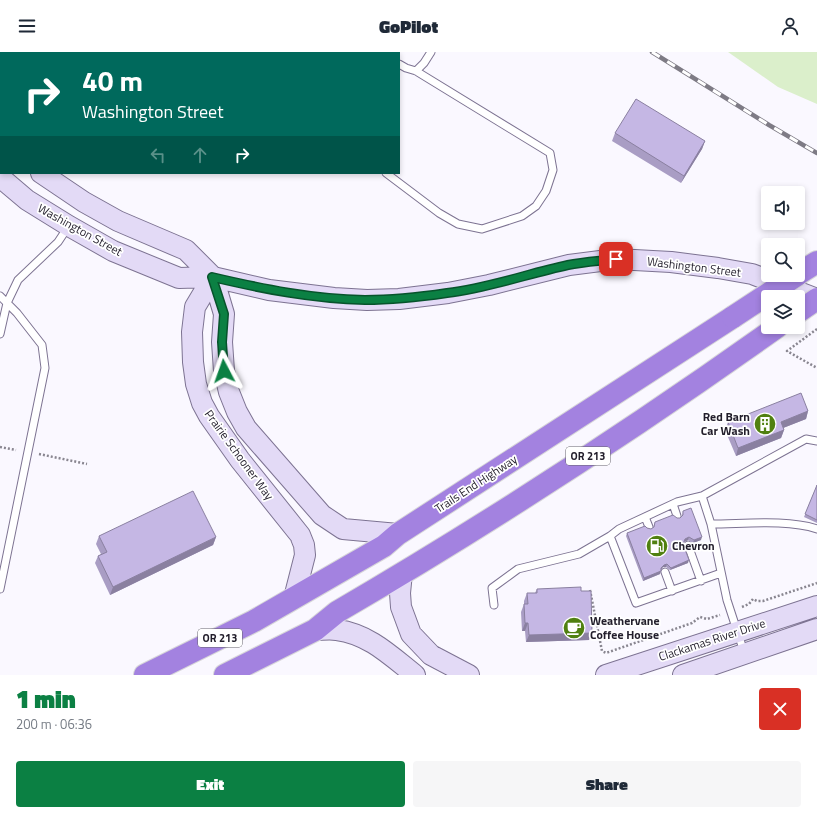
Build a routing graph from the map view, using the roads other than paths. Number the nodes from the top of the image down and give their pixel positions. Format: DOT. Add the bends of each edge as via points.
graph roads {
  1 [pos="431,52"];
  2 [pos="400,65"];
  3 [pos="416,70"];
  4 [pos="42,174"];
  5 [pos="387,174"];
  6 [pos="0,177"];
  7 [pos="69,226"];
  8 [pos="817,262"];
  9 [pos="805,270"];
  10 [pos="212,277"];
  11 [pos="787,282"];
  12 [pos="0,296"];
  13 [pos="817,299"];
  14 [pos="7,303"];
  15 [pos="805,307"];
  16 [pos="0,334"];
  17 [pos="767,334"];
  18 [pos="817,441"];
  19 [pos="702,496"];
  20 [pos="673,504"];
  21 [pos="677,516"];
  22 [pos="645,517"];
  23 [pos="711,524"];
  24 [pos="649,527"];
  25 [pos="817,529"];
  26 [pos="398,534"];
  27 [pos="610,536"];
  28 [pos="688,545"];
  29 [pos="665,572"];
  30 [pos="402,573"];
  31 [pos="721,574"];
  32 [pos="701,581"];
  33 [pos="0,589"];
  34 [pos="672,591"];
  35 [pos="294,598"];
  36 [pos="494,605"];
  37 [pos="817,606"];
  38 [pos="817,629"];
  39 [pos="315,630"];
  40 [pos="737,632"];
  41 [pos="744,654"];
  42 [pos="145,675"];
  43 [pos="225,675"];
  44 [pos="415,675"];
  45 [pos="469,675"];
  46 [pos="606,675"];
  47 [pos="683,675"];
  1 -- 3 [label="lane"];
  2 -- 3 [label="lane"];
  3 -- 5 [label="lane" via="550,153 553,170 546,191 536,206 522,216 482,229 458,224 438,213"];
  4 -- 10 [label="main road" via="118,221 186,250"];
  6 -- 7 [label="main road, Washington Street" via="27,200"];
  7 -- 10 [label="main road, Washington Street" via="113,251 179,278"];
  7 -- 14 [label="lane" via="58,242 18,280"];
  8 -- 9 [label="highway, Trails End Highway / OR 213"];
  10 -- 13 [label="main road, Washington Street" via="302,295 360,300 399,299 448,293 569,265 616,259 671,262 752,274"];
  10 -- 26 [label="main road, Prairie Schooner Way" via="224,314 224,371 229,392 246,428 322,515 343,529"];
  10 -- 35 [label="main road, Prairie Schooner Way" via="194,307 192,332 196,384 202,403 219,431 300,535 304,545 304,561"];
  11 -- 26 [label="highway, Trails End Highway / OR 213, bridge"];
  12 -- 14 [label="lane"];
  13 -- 15 [label="highway, bridge"];
  14 -- 16 [label="lane"];
  14 -- 33 [label="lane" via="42,345 45,368"];
  17 -- 30 [label="highway, OR 213" via="505,511"];
  18 -- 19 [label="lane" via="806,439"];
  19 -- 20 [label="lane"];
  19 -- 23 [label="lane"];
  20 -- 21 [label="lane"];
  20 -- 22 [label="lane"];
  22 -- 24 [label="lane"];
  22 -- 27 [label="lane"];
  23 -- 25 [label="lane" via="784,524 804,525"];
  23 -- 31 [label="lane"];
  26 -- 35 [label="highway, Trails End Highway / OR 213" via="384,546"];
  27 -- 34 [label="lane" via="636,603"];
  27 -- 36 [label="lane" via="579,554 518,569 492,588"];
  28 -- 32 [label="lane"];
  29 -- 34 [label="lane"];
  30 -- 39 [label="highway, OR 213" via="337,612"];
  30 -- 45 [label="main road" via="401,607 411,634 431,655"];
  31 -- 32 [label="lane"];
  31 -- 40 [label="lane"];
  32 -- 34 [label="lane"];
  35 -- 42 [label="highway, Trails End Highway / OR 213" via="254,621"];
  37 -- 40 [label="main road, Clackamas River Drive"];
  38 -- 41 [label="main road, Clackamas River Drive"];
  39 -- 43 [label="highway, OR 213"];
  39 -- 44 [label="main road" via="337,630 366,639 378,645"];
  40 -- 41 [label="lane"];
  40 -- 46 [label="main road, Clackamas River Drive"];
  41 -- 47 [label="main road, Clackamas River Drive"];
}
